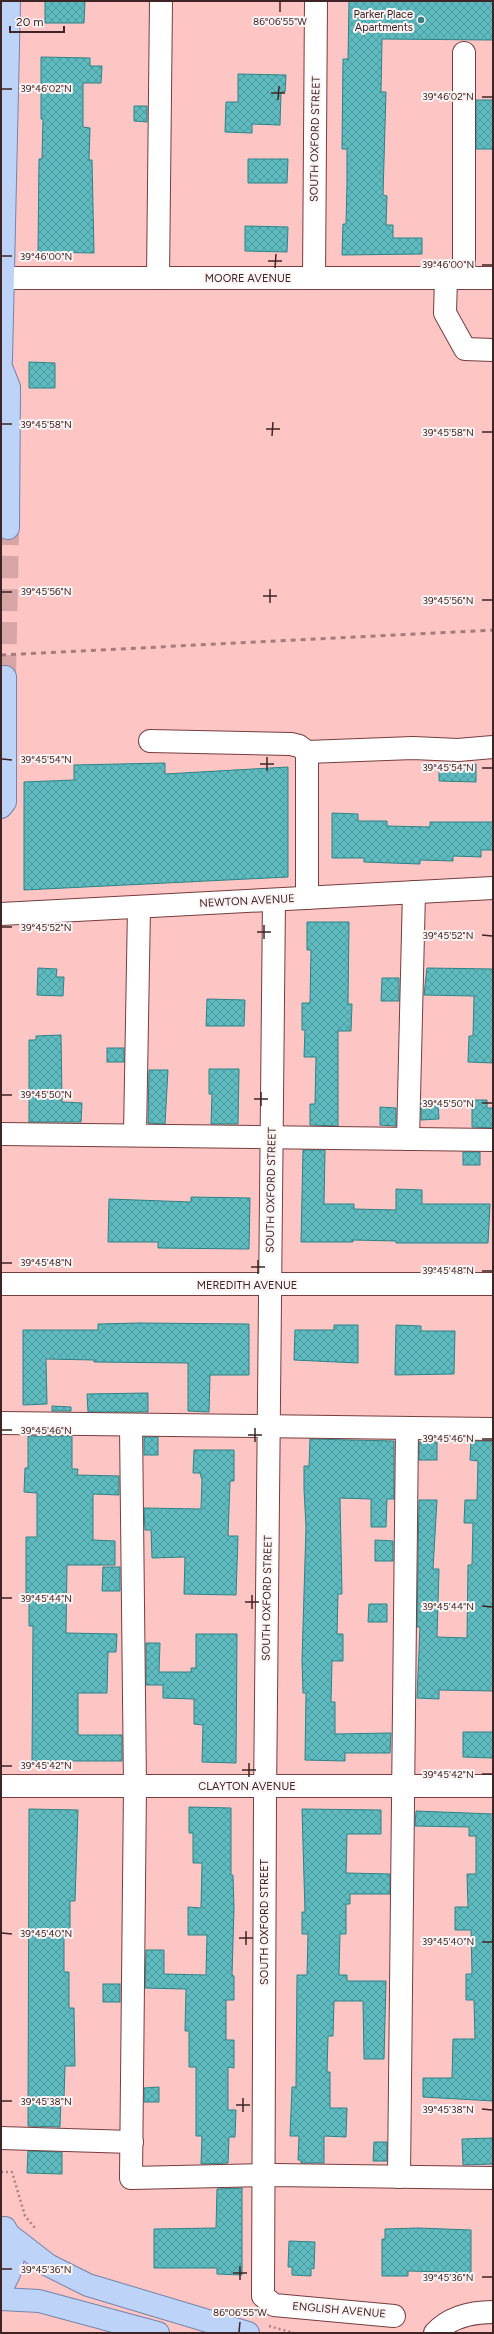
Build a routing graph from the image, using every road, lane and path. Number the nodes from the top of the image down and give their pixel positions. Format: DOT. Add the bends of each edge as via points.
graph roads {
  1 [pos="9,1"];
  2 [pos="160,1"];
  3 [pos="316,1"];
  4 [pos="464,53"];
  5 [pos="4,278"];
  6 [pos="158,278"];
  7 [pos="314,278"];
  8 [pos="455,278"];
  9 [pos="493,278"];
  10 [pos="2,327"];
  11 [pos="493,350"];
  12 [pos="1,360"];
  13 [pos="1,368"];
  14 [pos="8,528"];
  15 [pos="5,677"];
  16 [pos="150,741"];
  17 [pos="493,747"];
  18 [pos="307,752"];
  19 [pos="1,807"];
  20 [pos="493,888"];
  21 [pos="414,892"];
  22 [pos="307,898"];
  23 [pos="274,900"];
  24 [pos="139,907"];
  25 [pos="1,914"];
  26 [pos="1,1134"];
  27 [pos="135,1135"];
  28 [pos="272,1138"];
  29 [pos="408,1139"];
  30 [pos="493,1140"];
  31 [pos="1,1284"];
  32 [pos="493,1284"];
  33 [pos="270,1285"];
  34 [pos="1,1423"];
  35 [pos="131,1425"];
  36 [pos="269,1428"];
  37 [pos="407,1429"];
  38 [pos="493,1429"];
  39 [pos="1,1786"];
  40 [pos="135,1786"];
  41 [pos="265,1786"];
  42 [pos="403,1786"];
  43 [pos="493,1786"];
  44 [pos="1,2138"];
  45 [pos="132,2142"];
  46 [pos="1,2172"];
  47 [pos="262,2175"];
  48 [pos="400,2177"];
  49 [pos="493,2178"];
  50 [pos="5,2228"];
  51 [pos="38,2232"];
  52 [pos="1,2288"];
  53 [pos="262,2296"];
  54 [pos="1,2298"];
  55 [pos="493,2312"];
  56 [pos="394,2316"];
  57 [pos="158,2333"];
  58 [pos="248,2333"];
  59 [pos="435,2333"];
  1 -- 5 [label="main road"];
  2 -- 6 [label="street"];
  3 -- 7 [label="street, SOUTH OXFORD STREET"];
  4 -- 8 [label="street"];
  5 -- 6 [label="street, MOORE AVENUE"];
  5 -- 10 [label="main road"];
  6 -- 7 [label="street, MOORE AVENUE"];
  7 -- 8 [label="street, MOORE AVENUE"];
  8 -- 9 [label="street, MOORE AVENUE"];
  8 -- 11 [label="street" via="445,313 465,349"];
  10 -- 12 [label="main road"];
  13 -- 14 [label="main road" via="9,387"];
  15 -- 19 [label="main road" via="5,802"];
  16 -- 18 [label="street" via="290,744 299,746"];
  17 -- 18 [label="street" via="458,750 413,748"];
  18 -- 22 [label="street"];
  20 -- 21 [label="street, NEWTON AVENUE"];
  21 -- 22 [label="street, NEWTON AVENUE"];
  21 -- 29 [label="street"];
  22 -- 23 [label="street, NEWTON AVENUE"];
  23 -- 24 [label="street, NEWTON AVENUE"];
  23 -- 28 [label="street, SOUTH OXFORD STREET"];
  24 -- 25 [label="street, NEWTON AVENUE"];
  24 -- 27 [label="street"];
  26 -- 27 [label="street"];
  27 -- 28 [label="street"];
  28 -- 29 [label="street"];
  28 -- 33 [label="street, SOUTH OXFORD STREET"];
  29 -- 30 [label="street"];
  31 -- 33 [label="street, MEREDITH AVENUE"];
  32 -- 33 [label="street, MEREDITH AVENUE"];
  33 -- 36 [label="street, SOUTH OXFORD STREET"];
  34 -- 35 [label="street"];
  35 -- 36 [label="street"];
  35 -- 40 [label="street"];
  36 -- 37 [label="street"];
  36 -- 41 [label="street, SOUTH OXFORD STREET"];
  37 -- 38 [label="street"];
  37 -- 42 [label="street"];
  39 -- 40 [label="street, CLAYTON AVENUE"];
  40 -- 41 [label="street, CLAYTON AVENUE"];
  40 -- 45 [label="street"];
  41 -- 42 [label="street, CLAYTON AVENUE"];
  41 -- 47 [label="street, SOUTH OXFORD STREET"];
  42 -- 43 [label="street, CLAYTON AVENUE"];
  42 -- 48 [label="street"];
  44 -- 45 [label="street"];
  45 -- 47 [label="street" via="131,2178"];
  46 -- 51 [label="path" via="12,2172 25,2216"];
  47 -- 48 [label="street"];
  47 -- 53 [label="street, SOUTH OXFORD STREET"];
  48 -- 49 [label="street"];
  50 -- 52 [label="main road" via="13,2247 13,2262 9,2276"];
  50 -- 58 [label="main road" via="48,2264 88,2285"];
  53 -- 56 [label="street, ENGLISH AVENUE" via="274,2305"];
  54 -- 57 [label="main road" via="39,2301"];
  55 -- 59 [label="street" via="474,2312 447,2322"];
}
